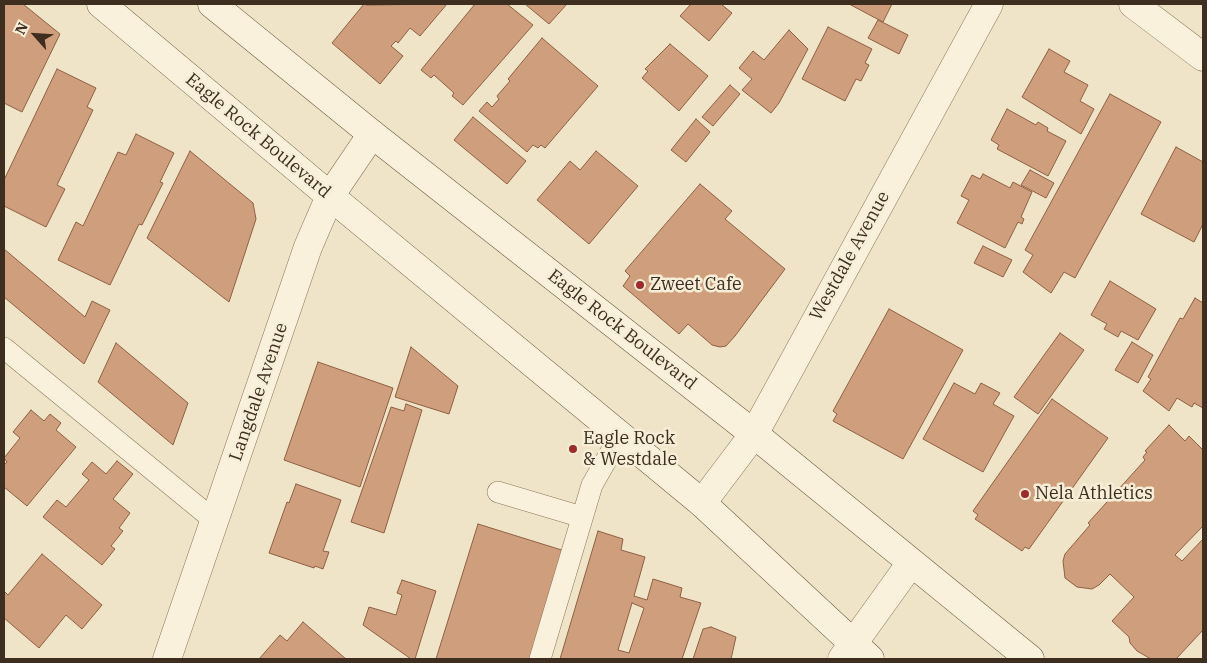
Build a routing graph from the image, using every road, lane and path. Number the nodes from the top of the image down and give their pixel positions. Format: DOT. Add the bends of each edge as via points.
graph roads {
  1 [pos="101,4"];
  2 [pos="212,4"];
  3 [pos="989,4"];
  4 [pos="1133,4"];
  5 [pos="1203,57"];
  6 [pos="372,134"];
  7 [pos="330,196"];
  8 [pos="4,348"];
  9 [pos="754,434"];
  10 [pos="620,436"];
  11 [pos="498,492"];
  12 [pos="702,503"];
  13 [pos="582,518"];
  14 [pos="215,521"];
  15 [pos="911,563"];
  16 [pos="855,654"];
  17 [pos="167,659"];
  18 [pos="540,659"];
  19 [pos="1030,659"];
  1 -- 7 [label="main road, Eagle Rock Boulevard"];
  2 -- 6 [label="main road, Eagle Rock Boulevard"];
  3 -- 9 [label="main road, Westdale Avenue"];
  4 -- 5 [label="main road"];
  6 -- 7 [label="main road, Langdale Avenue"];
  6 -- 9 [label="main road, Eagle Rock Boulevard"];
  7 -- 10 [label="main road, Eagle Rock Boulevard"];
  7 -- 14 [label="main road, Langdale Avenue" via="308,247"];
  8 -- 14 [label="lane"];
  9 -- 12 [label="main road, Westdale Avenue"];
  9 -- 15 [label="main road, Eagle Rock Boulevard"];
  10 -- 12 [label="main road, Eagle Rock Boulevard"];
  10 -- 13 [label="lane" via="592,485"];
  11 -- 13 [label="lane"];
  12 -- 16 [label="main road, Eagle Rock Boulevard"];
  13 -- 18 [label="lane"];
  14 -- 17 [label="main road, Langdale Avenue"];
  15 -- 16 [label="main road"];
  15 -- 19 [label="main road, Eagle Rock Boulevard"];
}
